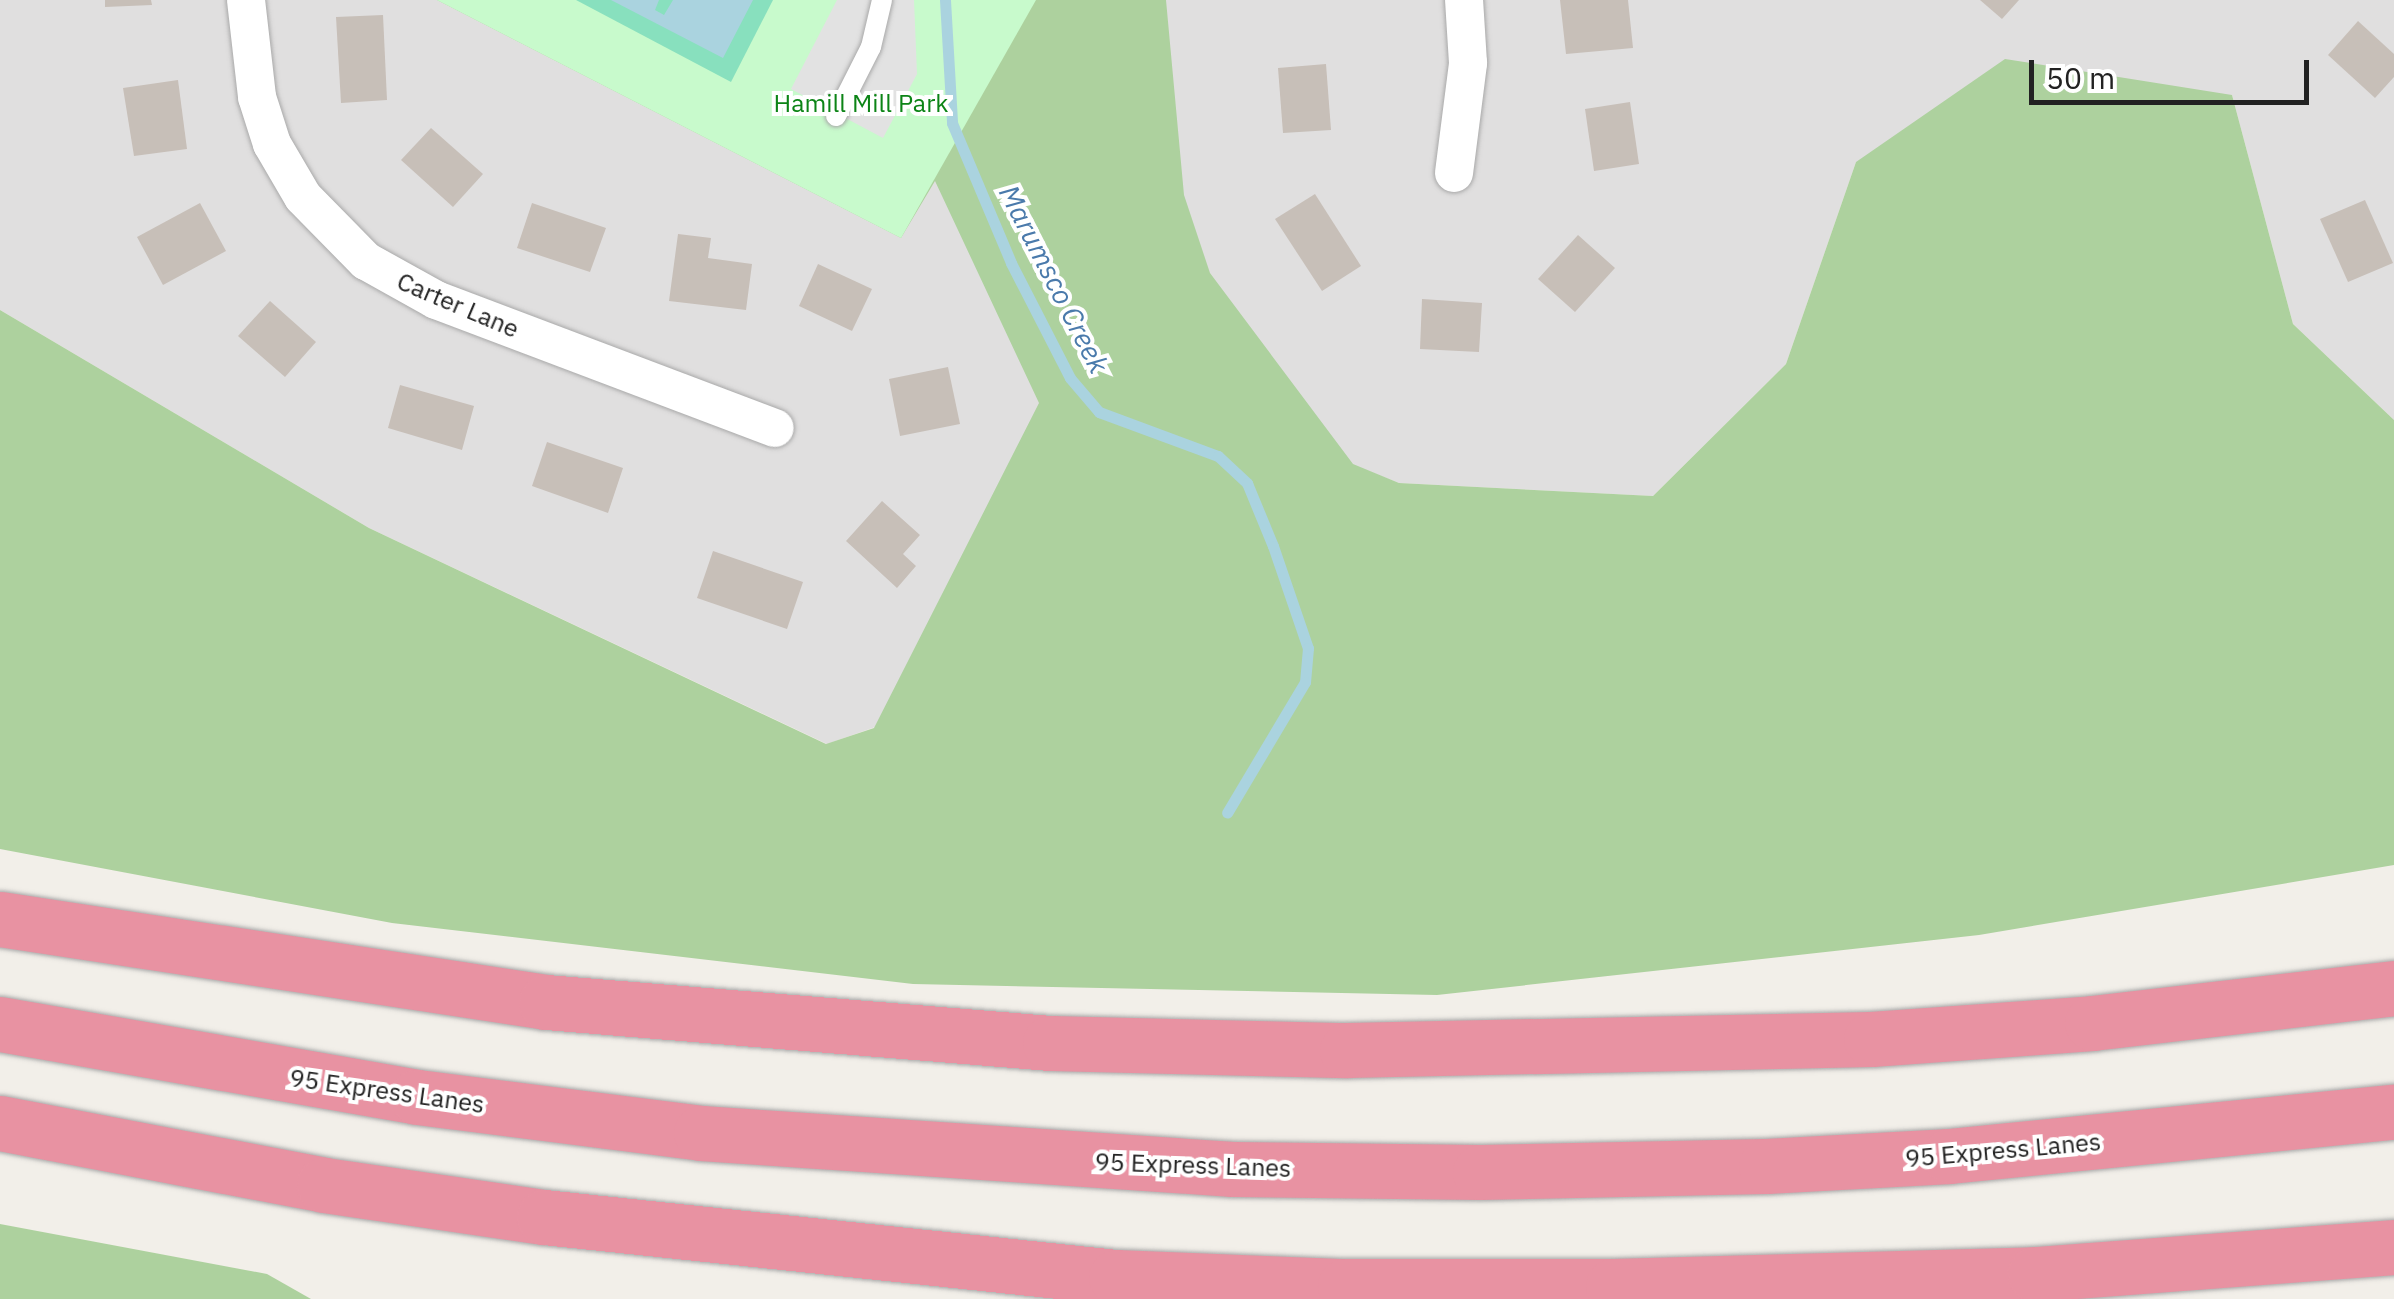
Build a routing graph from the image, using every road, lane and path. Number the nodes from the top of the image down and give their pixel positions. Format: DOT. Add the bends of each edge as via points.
graph roads {
  1 [pos="246,0"];
  2 [pos="882,0"];
  3 [pos="1464,0"];
  4 [pos="836,116"];
  5 [pos="1454,173"];
  6 [pos="775,428"];
  7 [pos="0,919"];
  8 [pos="2394,988"];
  9 [pos="0,1024"];
  10 [pos="2394,1112"];
  11 [pos="0,1123"];
  12 [pos="2394,1128"];
  13 [pos="2193,1134"];
  14 [pos="2394,1246"];
  1 -- 6 [label="street, Carter Lane" via="256,97 272,144 303,196 366,261 436,300"];
  2 -- 4 [label="lane" via="871,47"];
  3 -- 5 [label="street" via="1468,63"];
  7 -- 8 [label="highway" via="546,1002 1050,1043 1346,1050 1872,1039 2092,1023"];
  9 -- 13 [label="highway, 95 Express Lanes" via="416,1097 701,1132 1233,1169 1766,1166"];
  10 -- 13 [label="highway, 95 Express Lanes"];
  11 -- 14 [label="highway" via="324,1186 544,1218 1116,1277 1613,1286 2035,1274"];
  12 -- 13 [label="highway"];
}
